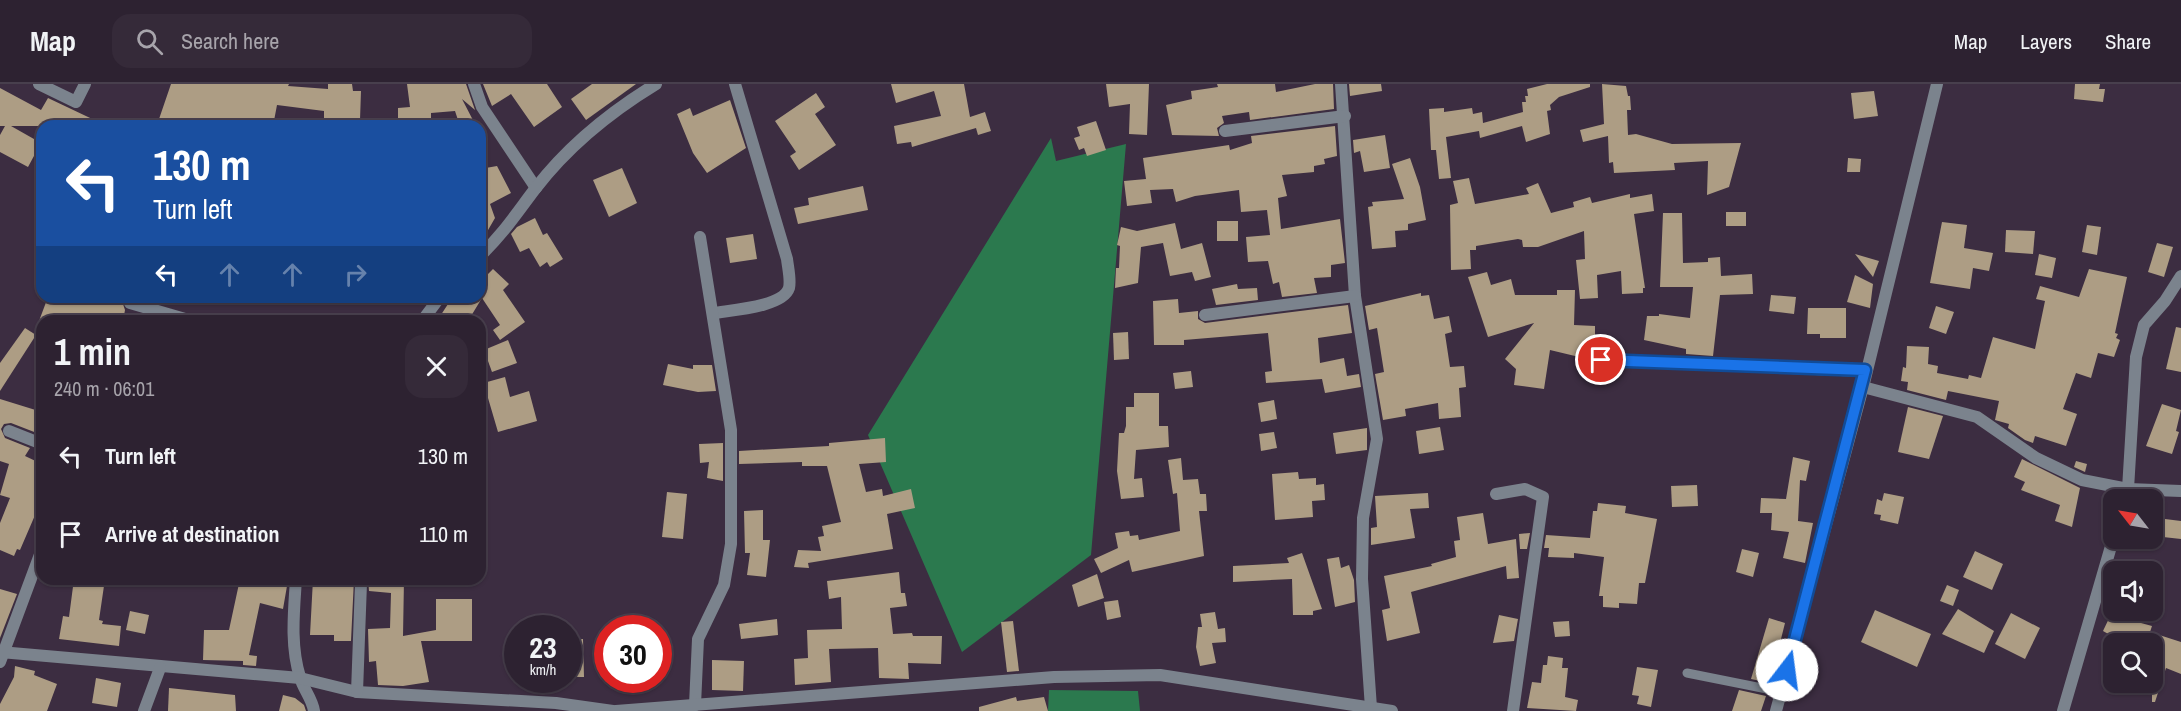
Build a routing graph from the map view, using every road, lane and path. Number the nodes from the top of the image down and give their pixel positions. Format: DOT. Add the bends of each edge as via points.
graph roads {
  1 [pos="39,84"];
  2 [pos="85,84"];
  3 [pos="474,84"];
  4 [pos="656,84"];
  5 [pos="735,84"];
  6 [pos="1341,84"];
  7 [pos="1937,84"];
  8 [pos="1345,116"];
  9 [pos="1225,131"];
  10 [pos="536,188"];
  11 [pos="700,237"];
  12 [pos="486,250"];
  13 [pos="2181,277"];
  14 [pos="1355,296"];
  15 [pos="130,303"];
  16 [pos="714,313"];
  17 [pos="171,315"];
  18 [pos="1204,315"];
  19 [pos="1601,360"];
  20 [pos="1865,370"];
  21 [pos="1863,387"];
  22 [pos="9,431"];
  23 [pos="36,442"];
  24 [pos="2110,489"];
  25 [pos="2126,489"];
  26 [pos="2181,491"];
  27 [pos="2163,492"];
  28 [pos="1496,495"];
  29 [pos="2110,549"];
  30 [pos="36,565"];
  31 [pos="296,585"];
  32 [pos="361,585"];
  33 [pos="1,656"];
  34 [pos="159,668"];
  35 [pos="1687,673"];
  36 [pos="300,678"];
  37 [pos="357,692"];
  38 [pos="1782,692"];
  39 [pos="695,705"];
  40 [pos="1383,710"];
  41 [pos="144,711"];
  42 [pos="314,711"];
  43 [pos="614,711"];
  44 [pos="1513,711"];
  45 [pos="1776,711"];
  46 [pos="2063,711"];
  1 -- 2 [label="street" via="76,102"];
  3 -- 10 [label="street" via="482,107"];
  4 -- 10 [label="street" via="614,109"];
  5 -- 16 [label="street" via="787,259 789,288 783,298"];
  6 -- 8 [label="street"];
  7 -- 20 [label="street"];
  8 -- 9 [label="street"];
  8 -- 14 [label="street"];
  10 -- 12 [label="street" via="505,232"];
  11 -- 16 [label="street"];
  13 -- 25 [label="street" via="2144,325 2136,357"];
  14 -- 18 [label="street"];
  14 -- 40 [label="street" via="1377,439 1362,518 1362,579"];
  15 -- 17 [label="street"];
  16 -- 39 [label="street" via="731,430 731,544 724,585 698,639"];
  19 -- 20 [label="street"];
  20 -- 21 [label="street"];
  21 -- 24 [label="street" via="1977,417 2036,458"];
  21 -- 38 [label="street"];
  22 -- 23 [label="street"];
  26 -- 27 [label="street"];
  28 -- 44 [label="street" via="1525,489 1543,497"];
  29 -- 46 [label="street"];
  30 -- 33 [label="street"];
  31 -- 36 [label="street" via="293,630"];
  32 -- 37 [label="street"];
  33 -- 34 [label="street"];
  34 -- 36 [label="street"];
  34 -- 41 [label="street"];
  35 -- 38 [label="lane"];
  36 -- 37 [label="street"];
  36 -- 42 [label="street"];
  37 -- 43 [label="street" via="556,703"];
  38 -- 45 [label="street"];
  39 -- 40 [label="street" via="1054,677 1160,675"];
  39 -- 43 [label="street"];
}
